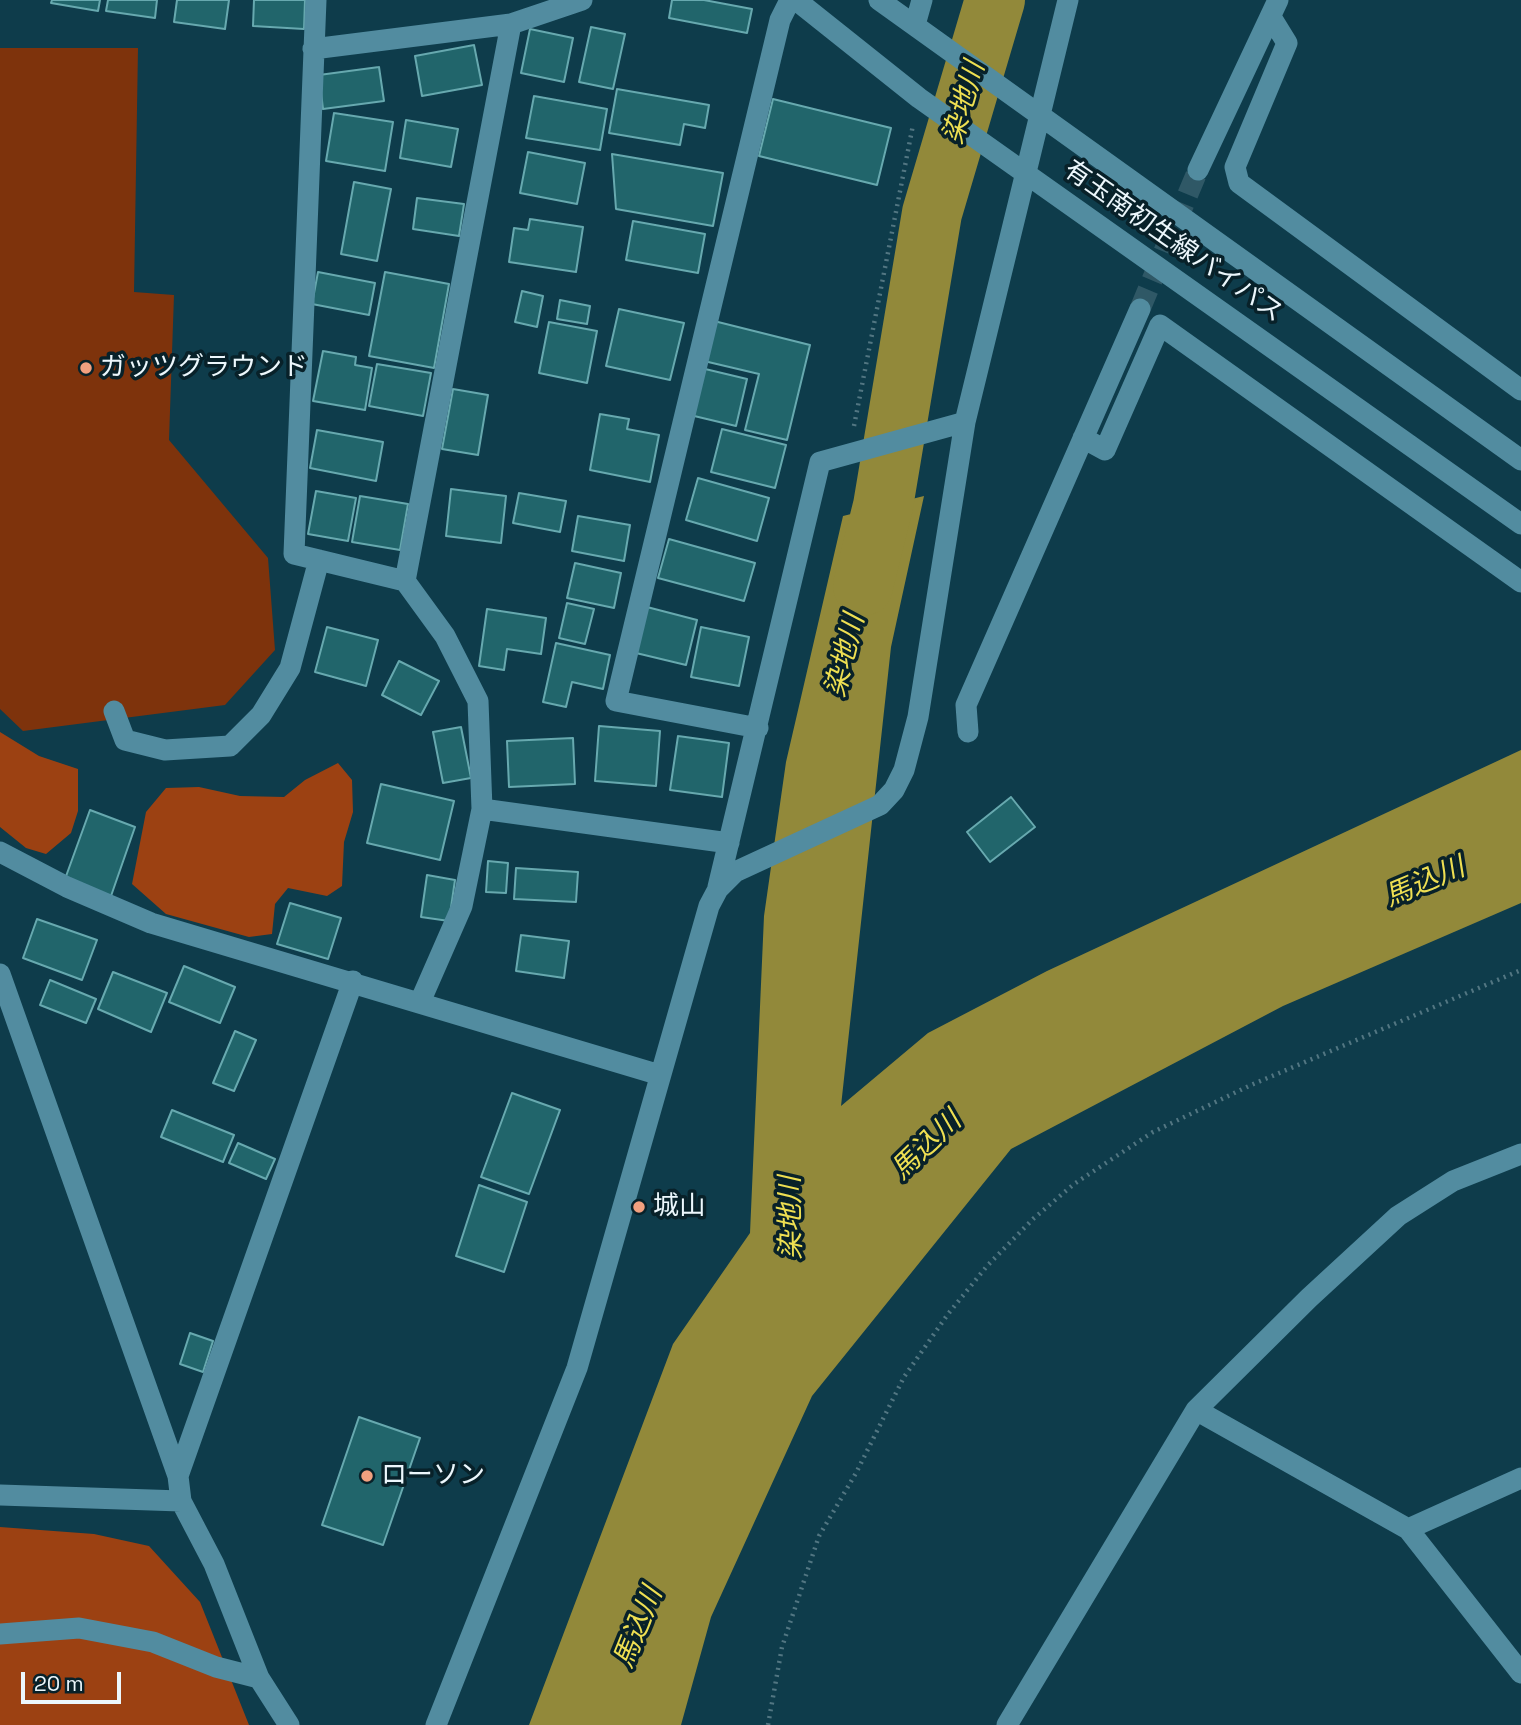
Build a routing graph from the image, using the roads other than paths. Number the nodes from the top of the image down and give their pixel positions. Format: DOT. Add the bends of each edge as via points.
graph roads {
  1 [pos="316,0"];
  2 [pos="582,0"];
  3 [pos="790,0"];
  4 [pos="796,0"];
  5 [pos="879,0"];
  6 [pos="922,0"];
  7 [pos="1068,0"];
  8 [pos="1274,8"];
  9 [pos="511,24"];
  10 [pos="915,26"];
  11 [pos="313,50"];
  12 [pos="1042,116"];
  13 [pos="1198,170"];
  14 [pos="1028,173"];
  15 [pos="1140,309"];
  16 [pos="1521,390"];
  17 [pos="965,422"];
  18 [pos="1083,438"];
  19 [pos="1521,460"];
  20 [pos="1521,524"];
  21 [pos="319,560"];
  22 [pos="405,581"];
  23 [pos="1521,582"];
  24 [pos="114,711"];
  25 [pos="758,728"];
  26 [pos="968,732"];
  27 [pos="482,809"];
  28 [pos="729,843"];
  29 [pos="0,852"];
  30 [pos="718,890"];
  31 [pos="0,974"];
  32 [pos="353,981"];
  33 [pos="420,1002"];
  34 [pos="660,1075"];
  35 [pos="1521,1154"];
  36 [pos="1196,1410"];
  37 [pos="178,1476"];
  38 [pos="1521,1478"];
  39 [pos="0,1495"];
  40 [pos="181,1502"];
  41 [pos="1408,1530"];
  42 [pos="0,1634"];
  43 [pos="1521,1673"];
  44 [pos="259,1678"];
  45 [pos="289,1725"];
  46 [pos="436,1725"];
  47 [pos="1007,1725"];
  1 -- 11 [label="street"];
  2 -- 9 [label="street"];
  3 -- 25 [label="street" via="780,20 616,701"];
  4 -- 14 [label="street, 有玉南初生線バイパス" via="919,97"];
  5 -- 10 [label="street, 有玉南初生線バイパス"];
  6 -- 10 [label="street"];
  7 -- 12 [label="street"];
  8 -- 13 [label="street"];
  8 -- 16 [label="street" via="1287,43 1235,167 1239,183"];
  9 -- 11 [label="street"];
  9 -- 22 [label="street"];
  10 -- 12 [label="street, 有玉南初生線バイパス"];
  11 -- 21 [label="street" via="294,554"];
  12 -- 14 [label="street"];
  12 -- 19 [label="street, 有玉南初生線バイパス"];
  14 -- 17 [label="street"];
  14 -- 20 [label="street, 有玉南初生線バイパス"];
  15 -- 18 [label="street"];
  17 -- 25 [label="street" via="820,461"];
  17 -- 30 [label="street" via="913,744 894,790 880,805 735,872"];
  18 -- 23 [label="street" via="1105,450 1160,325"];
  18 -- 26 [label="street" via="966,705"];
  21 -- 22 [label="street"];
  21 -- 24 [label="street" via="290,668 261,715 230,746 165,750 125,740"];
  22 -- 27 [label="street" via="445,636 478,701"];
  25 -- 28 [label="street"];
  27 -- 28 [label="street"];
  27 -- 33 [label="street" via="462,906"];
  28 -- 30 [label="street"];
  29 -- 32 [label="street" via="151,923"];
  30 -- 34 [label="street" via="709,906"];
  31 -- 37 [label="street"];
  32 -- 33 [label="street"];
  32 -- 37 [label="street"];
  33 -- 34 [label="street"];
  34 -- 46 [label="street" via="577,1368"];
  35 -- 36 [label="street" via="1453,1181 1398,1216"];
  36 -- 41 [label="street"];
  36 -- 47 [label="street"];
  37 -- 40 [label="street"];
  38 -- 41 [label="street"];
  39 -- 40 [label="street"];
  40 -- 44 [label="street" via="214,1564"];
  41 -- 43 [label="street"];
  42 -- 44 [label="street" via="79,1628 153,1642"];
  44 -- 45 [label="street"];
}
